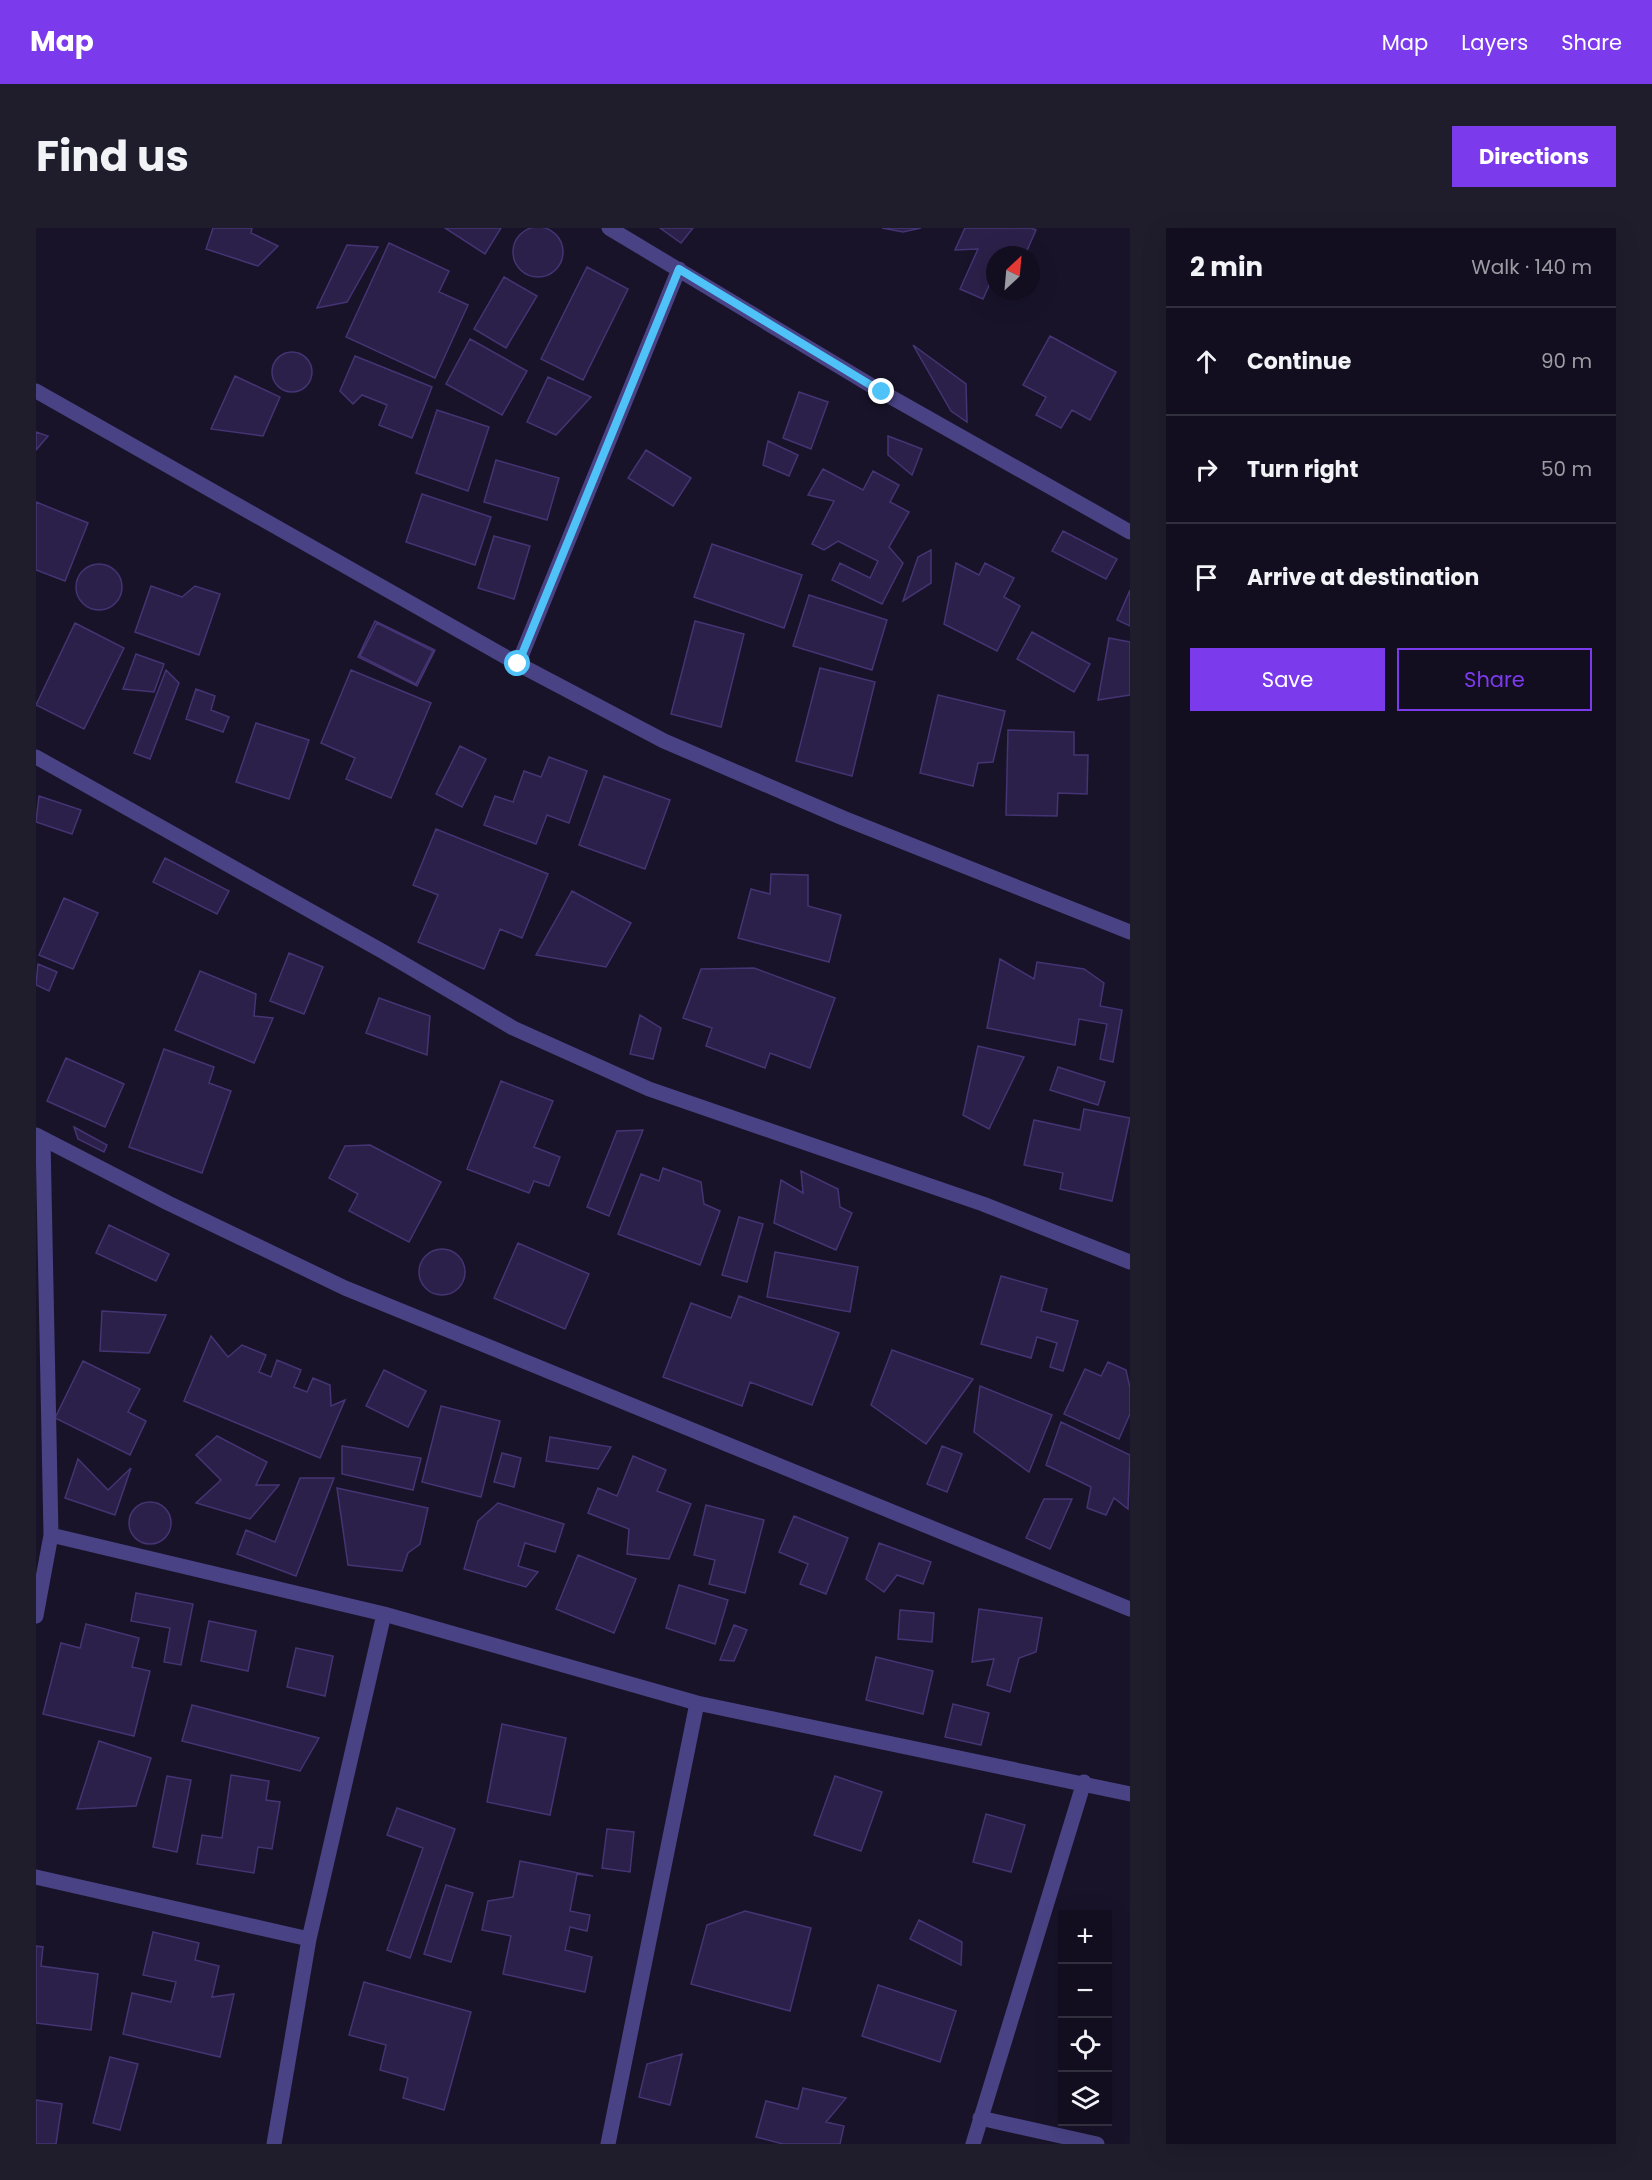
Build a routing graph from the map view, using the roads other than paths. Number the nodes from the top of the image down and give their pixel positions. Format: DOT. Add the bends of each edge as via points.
graph roads {
  1 [pos="609,228"];
  2 [pos="679,269"];
  3 [pos="36,391"];
  4 [pos="1130,532"];
  5 [pos="518,664"];
  6 [pos="36,757"];
  7 [pos="1130,932"];
  8 [pos="39,1137"];
  9 [pos="1130,1263"];
  10 [pos="51,1535"];
  11 [pos="1130,1609"];
  12 [pos="384,1614"];
  13 [pos="36,1616"];
  14 [pos="697,1703"];
  15 [pos="1084,1782"];
  16 [pos="1130,1794"];
  17 [pos="36,1877"];
  18 [pos="309,1939"];
  19 [pos="980,2118"];
  20 [pos="274,2144"];
  21 [pos="608,2144"];
  22 [pos="974,2144"];
  23 [pos="1096,2144"];
  1 -- 2 [label="street"];
  2 -- 4 [label="street" via="882,392"];
  2 -- 5 [label="street"];
  3 -- 5 [label="street"];
  5 -- 7 [label="street" via="664,741 843,818"];
  6 -- 9 [label="street" via="513,1028 649,1089 983,1204"];
  8 -- 10 [label="street"];
  8 -- 11 [label="street" via="345,1288"];
  10 -- 12 [label="street"];
  10 -- 13 [label="street"];
  12 -- 14 [label="street"];
  12 -- 18 [label="street"];
  14 -- 15 [label="street"];
  14 -- 21 [label="street"];
  15 -- 16 [label="street"];
  15 -- 19 [label="street"];
  17 -- 18 [label="street"];
  18 -- 20 [label="street"];
  19 -- 22 [label="street"];
  19 -- 23 [label="street"];
}
